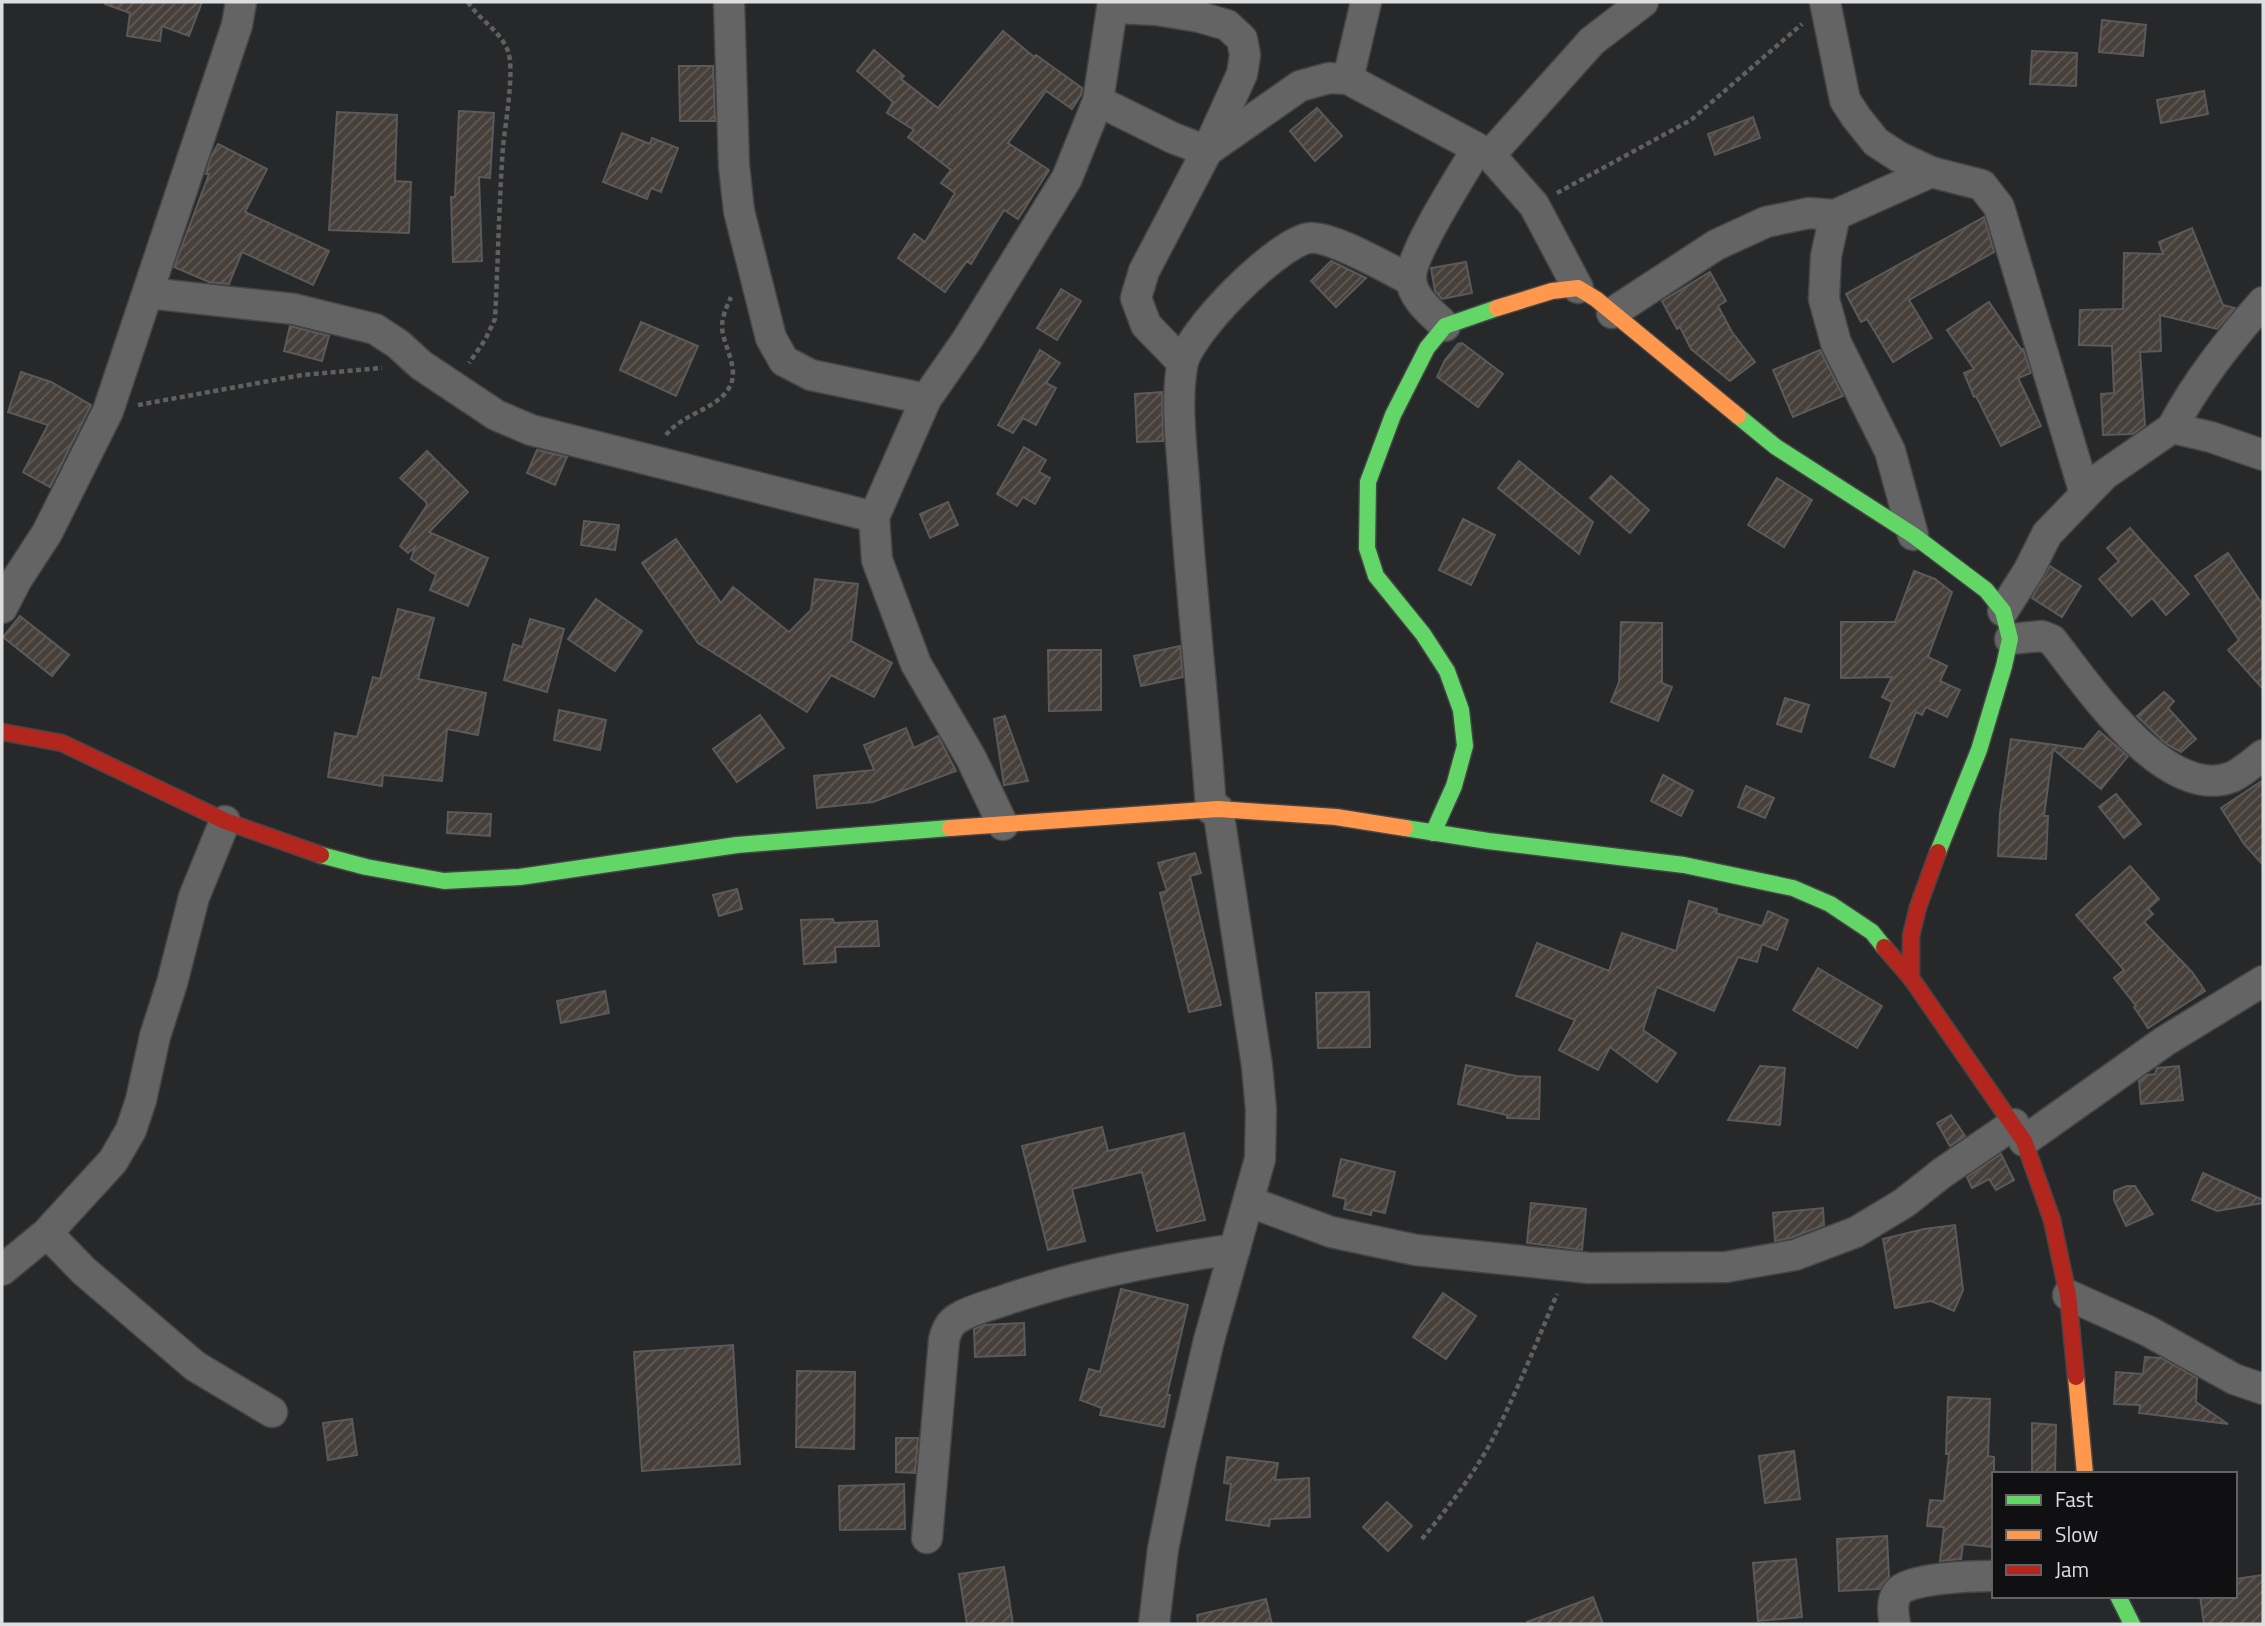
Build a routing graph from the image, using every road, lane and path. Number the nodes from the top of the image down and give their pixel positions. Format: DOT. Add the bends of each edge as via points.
graph roads {
  1 [pos="242,2"];
  2 [pos="468,2"];
  3 [pos="729,2"];
  4 [pos="1366,2"];
  5 [pos="1643,2"];
  6 [pos="1825,2"];
  7 [pos="1113,5"];
  8 [pos="1348,79"];
  9 [pos="1098,101"];
  10 [pos="1207,151"];
  11 [pos="1483,152"];
  12 [pos="1931,172"];
  13 [pos="1534,205"];
  14 [pos="1835,215"];
  15 [pos="750,256"];
  16 [pos="1411,280"];
  17 [pos="1578,288"];
  18 [pos="148,293"];
  19 [pos="2263,302"];
  20 [pos="1612,313"];
  21 [pos="1445,326"];
  22 [pos="1182,362"];
  23 [pos="421,365"];
  24 [pos="453,388"];
  25 [pos="926,399"];
  26 [pos="108,411"];
  27 [pos="2172,428"];
  28 [pos="2263,455"];
  29 [pos="648,462"];
  30 [pos="2085,494"];
  31 [pos="874,517"];
  32 [pos="1913,535"];
  33 [pos="2,608"];
  34 [pos="2006,625"];
  35 [pos="2,732"];
  36 [pos="2263,755"];
  37 [pos="1214,809"];
  38 [pos="225,821"];
  39 [pos="1003,825"];
  40 [pos="1433,832"];
  41 [pos="1911,978"];
  42 [pos="2263,981"];
  43 [pos="2019,1133"];
  44 [pos="1250,1202"];
  45 [pos="47,1233"];
  46 [pos="1235,1249"];
  47 [pos="1567,1267"];
  48 [pos="2,1270"];
  49 [pos="2068,1295"];
  50 [pos="2263,1389"];
  51 [pos="272,1412"];
  52 [pos="2085,1472"];
  53 [pos="927,1538"];
  54 [pos="1422,1539"];
  55 [pos="1990,1576"];
  56 [pos="2119,1598"];
  57 [pos="1154,1624"];
  58 [pos="1895,1624"];
  59 [pos="2132,1624"];
  1 -- 18 [label="street"];
  2 -- 24 [label="path" via="509,53 509,76 495,318"];
  3 -- 15 [label="street" via="734,166"];
  4 -- 8 [label="street"];
  5 -- 11 [label="street" via="1592,41"];
  6 -- 12 [label="street" via="1846,100 1856,117 1876,142"];
  6 -- 13 [label="path" via="1690,120"];
  7 -- 9 [label="street"];
  7 -- 10 [label="street" via="1199,17 1227,25 1241,39 1245,55 1242,74"];
  8 -- 10 [label="street" via="1329,78 1300,86"];
  8 -- 11 [label="street"];
  9 -- 10 [label="street"];
  9 -- 25 [label="street" via="1067,178"];
  10 -- 22 [label="street" via="1144,271 1136,299 1146,325"];
  11 -- 13 [label="street"];
  11 -- 16 [label="street" via="1434,222 1412,267"];
  12 -- 14 [label="street"];
  12 -- 30 [label="street" via="1982,185 1999,207"];
  13 -- 17 [label="street"];
  14 -- 20 [label="street" via="1809,213 1766,222 1716,244"];
  14 -- 32 [label="street" via="1826,256 1824,299 1836,343 1890,451"];
  15 -- 25 [label="street" via="771,338 784,362 811,374"];
  15 -- 29 [label="path" via="722,319 733,377 727,391 668,432"];
  16 -- 21 [label="street" via="1417,296"];
  16 -- 22 [label="street" via="1328,240 1310,238 1287,246 1227,299 1199,330"];
  17 -- 20 [label="street"];
  17 -- 21 [label="street" via="1552,291"];
  18 -- 23 [label="street" via="294,309 375,329"];
  18 -- 26 [label="street"];
  19 -- 27 [label="street" via="2190,392"];
  20 -- 32 [label="street" via="1776,447"];
  21 -- 40 [label="street" via="1427,348 1393,415 1368,482 1366,523 1367,548 1376,576 1447,671 1461,710 1465,746 1454,786"];
  22 -- 37 [label="street" via="1179,403 1185,494"];
  23 -- 24 [label="street"];
  23 -- 26 [label="path" via="302,374"];
  24 -- 29 [label="street" via="495,415 531,430"];
  25 -- 31 [label="street"];
  26 -- 33 [label="street" via="47,533"];
  27 -- 28 [label="street"];
  27 -- 30 [label="street" via="2104,475"];
  29 -- 31 [label="street"];
  30 -- 34 [label="street" via="2047,534"];
  31 -- 39 [label="street" via="877,560 916,664 971,758"];
  32 -- 34 [label="street" via="1986,590"];
  34 -- 36 [label="street" via="2052,640 2133,739 2189,778 2232,777"];
  34 -- 41 [label="street" via="1979,750 1918,907 1911,936"];
  35 -- 38 [label="street" via="62,743"];
  37 -- 39 [label="street"];
  37 -- 40 [label="street" via="1336,817"];
  37 -- 44 [label="street" via="1257,1066 1260,1158"];
  38 -- 39 [label="street" via="303,850 444,881 520,877 737,845"];
  38 -- 45 [label="street" via="194,897 131,1130 113,1161"];
  40 -- 41 [label="street" via="1684,865 1794,888 1830,904 1872,932"];
  41 -- 43 [label="street"];
  42 -- 43 [label="street"];
  43 -- 47 [label="street" via="1980,1146 1877,1221 1795,1255 1726,1267"];
  43 -- 49 [label="street" via="2052,1220"];
  44 -- 46 [label="street"];
  44 -- 47 [label="street" via="1331,1232 1416,1250"];
  45 -- 48 [label="street"];
  45 -- 51 [label="street" via="84,1271 195,1366"];
  46 -- 53 [label="street" via="1097,1273 952,1322 944,1340"];
  46 -- 57 [label="street" via="1181,1460"];
  47 -- 54 [label="path" via="1524,1375 1490,1444"];
  49 -- 50 [label="street" via="2148,1331 2234,1379"];
  49 -- 52 [label="street"];
  55 -- 58 [label="street" via="1913,1583 1899,1592 1893,1604"];
  56 -- 59 [label="street"];
}
